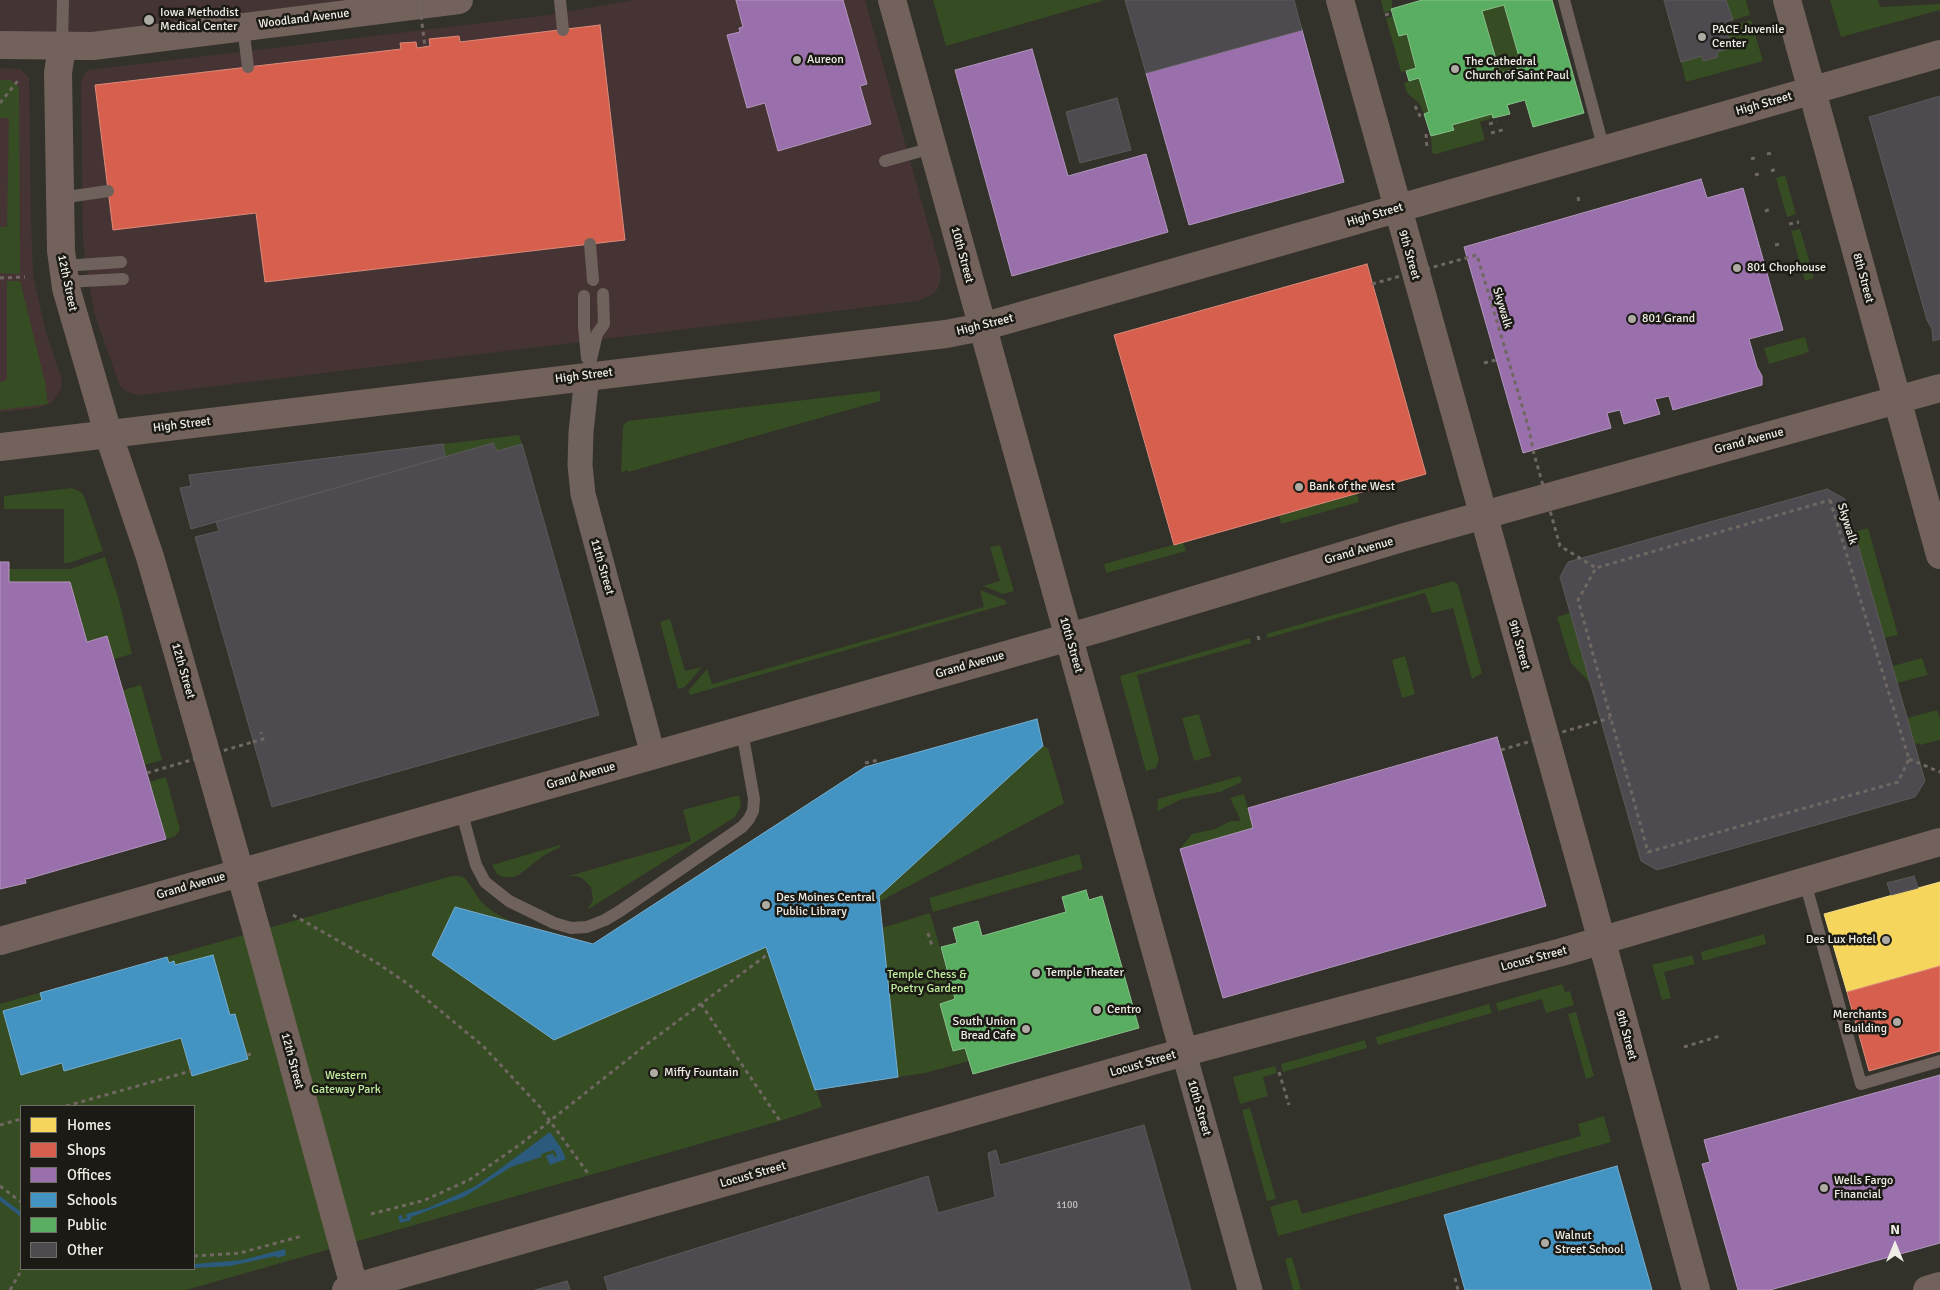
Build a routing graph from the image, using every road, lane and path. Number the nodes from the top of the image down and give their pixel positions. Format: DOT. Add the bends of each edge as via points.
graph roads {
  1 [pos="63,0"];
  2 [pos="419,0"];
  3 [pos="459,0"];
  4 [pos="560,0"];
  5 [pos="892,0"];
  6 [pos="1340,0"];
  7 [pos="1564,0"];
  8 [pos="1787,0"];
  9 [pos="1393,13"];
  10 [pos="1385,16"];
  11 [pos="243,27"];
  12 [pos="563,30"];
  13 [pos="0,46"];
  14 [pos="62,46"];
  15 [pos="425,47"];
  16 [pos="1940,54"];
  17 [pos="248,67"];
  18 [pos="20,78"];
  19 [pos="1812,91"];
  20 [pos="0,103"];
  21 [pos="1415,106"];
  22 [pos="1421,118"];
  23 [pos="1497,122"];
  24 [pos="1488,124"];
  25 [pos="1506,129"];
  26 [pos="1491,133"];
  27 [pos="1426,134"];
  28 [pos="932,148"];
  29 [pos="1427,150"];
  30 [pos="1604,150"];
  31 [pos="1772,153"];
  32 [pos="1766,154"];
  33 [pos="1758,157"];
  34 [pos="1751,159"];
  35 [pos="885,161"];
  36 [pos="1776,169"];
  37 [pos="1771,171"];
  38 [pos="1762,173"];
  39 [pos="1755,175"];
  40 [pos="108,191"];
  41 [pos="60,198"];
  42 [pos="1397,208"];
  43 [pos="1771,209"];
  44 [pos="1765,211"];
  45 [pos="1799,222"];
  46 [pos="1788,224"];
  47 [pos="590,244"];
  48 [pos="1781,244"];
  49 [pos="1775,245"];
  50 [pos="121,262"];
  51 [pos="64,274"];
  52 [pos="25,277"];
  53 [pos="0,278"];
  54 [pos="123,279"];
  55 [pos="593,280"];
  56 [pos="1372,284"];
  57 [pos="603,294"];
  58 [pos="584,296"];
  59 [pos="982,327"];
  60 [pos="1496,360"];
  61 [pos="1484,363"];
  62 [pos="587,376"];
  63 [pos="1940,388"];
  64 [pos="1896,400"];
  65 [pos="108,434"];
  66 [pos="0,447"];
  67 [pos="1482,516"];
  68 [pos="1940,556"];
  69 [pos="1596,568"];
  70 [pos="1068,637"];
  71 [pos="1610,718"];
  72 [pos="742,731"];
  73 [pos="260,732"];
  74 [pos="1501,750"];
  75 [pos="653,755"];
  76 [pos="1909,759"];
  77 [pos="879,760"];
  78 [pos="865,763"];
  79 [pos="1940,772"];
  80 [pos="147,773"];
  81 [pos="460,810"];
  82 [pos="1940,842"];
  83 [pos="240,872"];
  84 [pos="1805,882"];
  85 [pos="293,915"];
  86 [pos="928,933"];
  87 [pos="0,941"];
  88 [pos="1601,941"];
  89 [pos="932,946"];
  90 [pos="768,954"];
  91 [pos="701,1004"];
  92 [pos="1720,1036"];
  93 [pos="1684,1047"];
  94 [pos="1184,1053"];
  95 [pos="1940,1061"];
  96 [pos="191,1071"];
  97 [pos="1279,1072"];
  98 [pos="70,1105"];
  99 [pos="1288,1105"];
  100 [pos="20,1119"];
  101 [pos="549,1120"];
  102 [pos="780,1122"];
  103 [pos="0,1125"];
  104 [pos="589,1176"];
  105 [pos="0,1186"];
  106 [pos="20,1201"];
  107 [pos="371,1214"];
  108 [pos="302,1236"];
  109 [pos="195,1256"];
  110 [pos="21,1270"];
  111 [pos="1455,1278"];
  112 [pos="1940,1286"];
  113 [pos="352,1289"];
  114 [pos="10,1290"];
  115 [pos="1250,1290"];
  116 [pos="1458,1290"];
  117 [pos="1696,1290"];
  118 [pos="1927,1290"];
  1 -- 14 [label="lane"];
  2 -- 15 [label="path, bridge"];
  3 -- 11 [label="main road, Woodland Avenue"];
  4 -- 12 [label="lane"];
  5 -- 28 [label="main road, 10th Street"];
  6 -- 42 [label="main road, 9th Street"];
  7 -- 30 [label="lane"];
  8 -- 19 [label="main road, 8th Street"];
  9 -- 10 [label="path"];
  11 -- 14 [label="main road, Woodland Avenue" via="93,46"];
  11 -- 17 [label="lane"];
  13 -- 14 [label="main road, Woodland Avenue"];
  14 -- 41 [label="main road, 12th Street" via="58,73"];
  16 -- 19 [label="main road, High Street"];
  18 -- 20 [label="path"];
  19 -- 30 [label="main road, High Street"];
  19 -- 64 [label="main road, 8th Street"];
  21 -- 22 [label="path"];
  23 -- 24 [label="path"];
  25 -- 26 [label="path"];
  27 -- 29 [label="path"];
  28 -- 35 [label="lane"];
  28 -- 59 [label="main road, 10th Street"];
  30 -- 42 [label="main road, High Street"];
  31 -- 32 [label="path"];
  33 -- 34 [label="path"];
  36 -- 37 [label="path"];
  38 -- 39 [label="path"];
  40 -- 41 [label="lane"];
  41 -- 51 [label="main road, 12th Street" via="60,251"];
  42 -- 59 [label="main road, High Street"];
  42 -- 67 [label="main road, 9th Street"];
  43 -- 44 [label="path"];
  45 -- 46 [label="path"];
  47 -- 55 [label="lane"];
  48 -- 49 [label="path"];
  50 -- 51 [label="lane"];
  51 -- 54 [label="lane"];
  51 -- 65 [label="main road, 12th Street"];
  52 -- 53 [label="path"];
  56 -- 69 [label="path, Skywalk, bridge" via="1477,255 1560,546"];
  57 -- 62 [label="lane" via="604,324 597,334"];
  58 -- 62 [label="lane"];
  59 -- 62 [label="main road, High Street" via="946,334"];
  59 -- 70 [label="main road, 10th Street"];
  60 -- 61 [label="path"];
  62 -- 65 [label="main road, High Street"];
  62 -- 75 [label="street, 11th Street" via="581,432 583,494"];
  63 -- 64 [label="main road, Grand Avenue"];
  64 -- 67 [label="main road, Grand Avenue"];
  64 -- 68 [label="main road, 8th Street"];
  65 -- 66 [label="main road, High Street"];
  65 -- 83 [label="main road, 12th Street" via="150,557"];
  67 -- 70 [label="main road, Grand Avenue"];
  67 -- 88 [label="main road, 9th Street"];
  69 -- 71 [label="path" via="1578,600"];
  69 -- 76 [label="path, Skywalk" via="1830,500"];
  70 -- 72 [label="main road, Grand Avenue"];
  70 -- 94 [label="main road, 10th Street"];
  71 -- 74 [label="path, bridge"];
  71 -- 76 [label="path" via="1648,852 1898,782"];
  72 -- 75 [label="main road, Grand Avenue"];
  72 -- 81 [label="lane" via="753,784 753,810 749,819 620,911 587,927 571,928 554,923 509,901 485,882 476,864"];
  73 -- 80 [label="path, bridge" via="263,739"];
  75 -- 81 [label="main road, Grand Avenue"];
  76 -- 79 [label="path"];
  77 -- 78 [label="path"];
  81 -- 83 [label="main road, Grand Avenue"];
  82 -- 84 [label="main road, Locust Street"];
  83 -- 87 [label="main road, Grand Avenue"];
  83 -- 113 [label="main road, 12th Street"];
  84 -- 88 [label="main road, Locust Street"];
  84 -- 95 [label="lane" via="1862,1084"];
  85 -- 101 [label="path" via="374,961 441,1010 503,1066"];
  86 -- 89 [label="path"];
  88 -- 94 [label="main road, Locust Street"];
  88 -- 117 [label="main road, 9th Street"];
  90 -- 91 [label="path"];
  91 -- 101 [label="path"];
  91 -- 102 [label="path"];
  92 -- 93 [label="path"];
  94 -- 113 [label="main road, Locust Street"];
  94 -- 115 [label="street, 10th Street"];
  96 -- 98 [label="path"];
  97 -- 99 [label="path"];
  100 -- 103 [label="path"];
  101 -- 104 [label="path"];
  101 -- 107 [label="path" via="504,1156 459,1185 425,1200"];
  105 -- 106 [label="path"];
  108 -- 109 [label="path" via="240,1253"];
  110 -- 114 [label="path"];
  111 -- 116 [label="path"];
  112 -- 118 [label="main road"];
}
